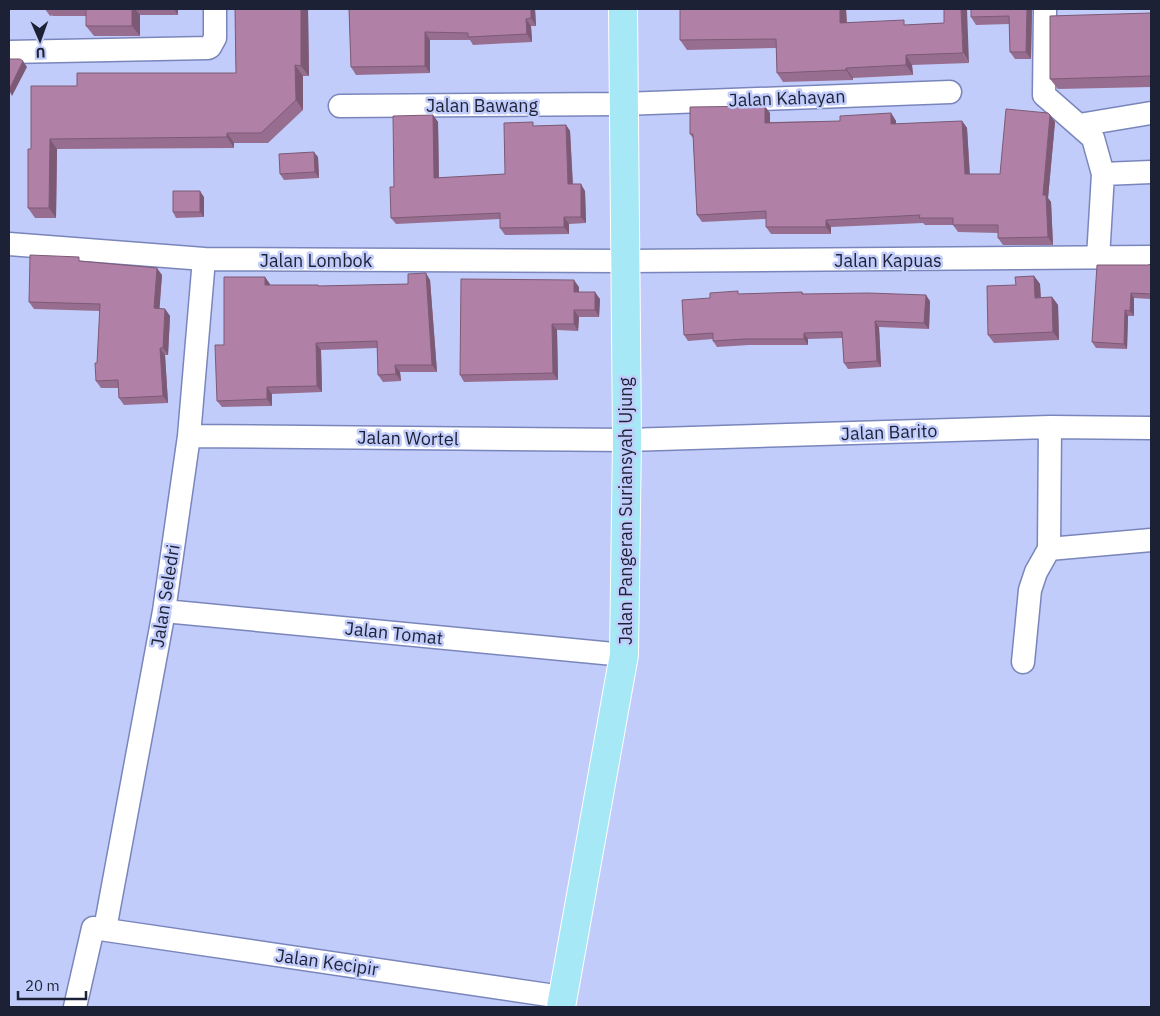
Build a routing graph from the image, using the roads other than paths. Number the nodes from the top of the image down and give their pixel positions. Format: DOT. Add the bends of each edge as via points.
graph roads {
  1 [pos="215,9"];
  2 [pos="623,9"];
  3 [pos="1045,9"];
  4 [pos="9,52"];
  5 [pos="950,92"];
  6 [pos="623,104"];
  7 [pos="340,106"];
  8 [pos="1151,113"];
  9 [pos="1080,125"];
  10 [pos="1151,172"];
  11 [pos="1102,174"];
  12 [pos="9,244"];
  13 [pos="1098,258"];
  14 [pos="1151,258"];
  15 [pos="204,259"];
  16 [pos="625,261"];
  17 [pos="1050,427"];
  18 [pos="1151,428"];
  19 [pos="189,436"];
  20 [pos="627,440"];
  21 [pos="1151,540"];
  22 [pos="1049,549"];
  23 [pos="164,611"];
  24 [pos="624,656"];
  25 [pos="1023,662"];
  26 [pos="99,928"];
  27 [pos="562,1002"];
  28 [pos="75,1007"];
  1 -- 4 [label="street" via="215,38 208,48"];
  2 -- 6 [label="main road, Jalan Pangeran Suriansyah Ujung"];
  3 -- 9 [label="street" via="1044,95"];
  5 -- 6 [label="street, Jalan Kahayan"];
  6 -- 7 [label="street, Jalan Bawang"];
  6 -- 16 [label="main road, Jalan Pangeran Suriansyah Ujung"];
  8 -- 9 [label="street"];
  9 -- 11 [label="street" via="1093,138"];
  10 -- 11 [label="street"];
  11 -- 13 [label="street"];
  12 -- 15 [label="street, Jalan Lombok"];
  13 -- 14 [label="street, Jalan Kapuas"];
  13 -- 16 [label="street, Jalan Kapuas"];
  15 -- 16 [label="street, Jalan Lombok"];
  15 -- 19 [label="street, Jalan Seledri"];
  16 -- 20 [label="main road, Jalan Pangeran Suriansyah Ujung"];
  17 -- 18 [label="street, Jalan Barito"];
  17 -- 20 [label="street, Jalan Barito"];
  17 -- 22 [label="street"];
  19 -- 20 [label="street, Jalan Wortel"];
  19 -- 23 [label="street, Jalan Seledri"];
  20 -- 24 [label="main road, Jalan Pangeran Suriansyah Ujung"];
  21 -- 22 [label="street"];
  22 -- 25 [label="street" via="1030,590"];
  23 -- 24 [label="street, Jalan Tomat"];
  23 -- 26 [label="street, Jalan Seledri"];
  24 -- 27 [label="main road, Jalan Pangeran Suriansyah Ujung"];
  26 -- 27 [label="street, Jalan Kecipir"];
  26 -- 28 [label="street, Jalan Seledri"];
}
